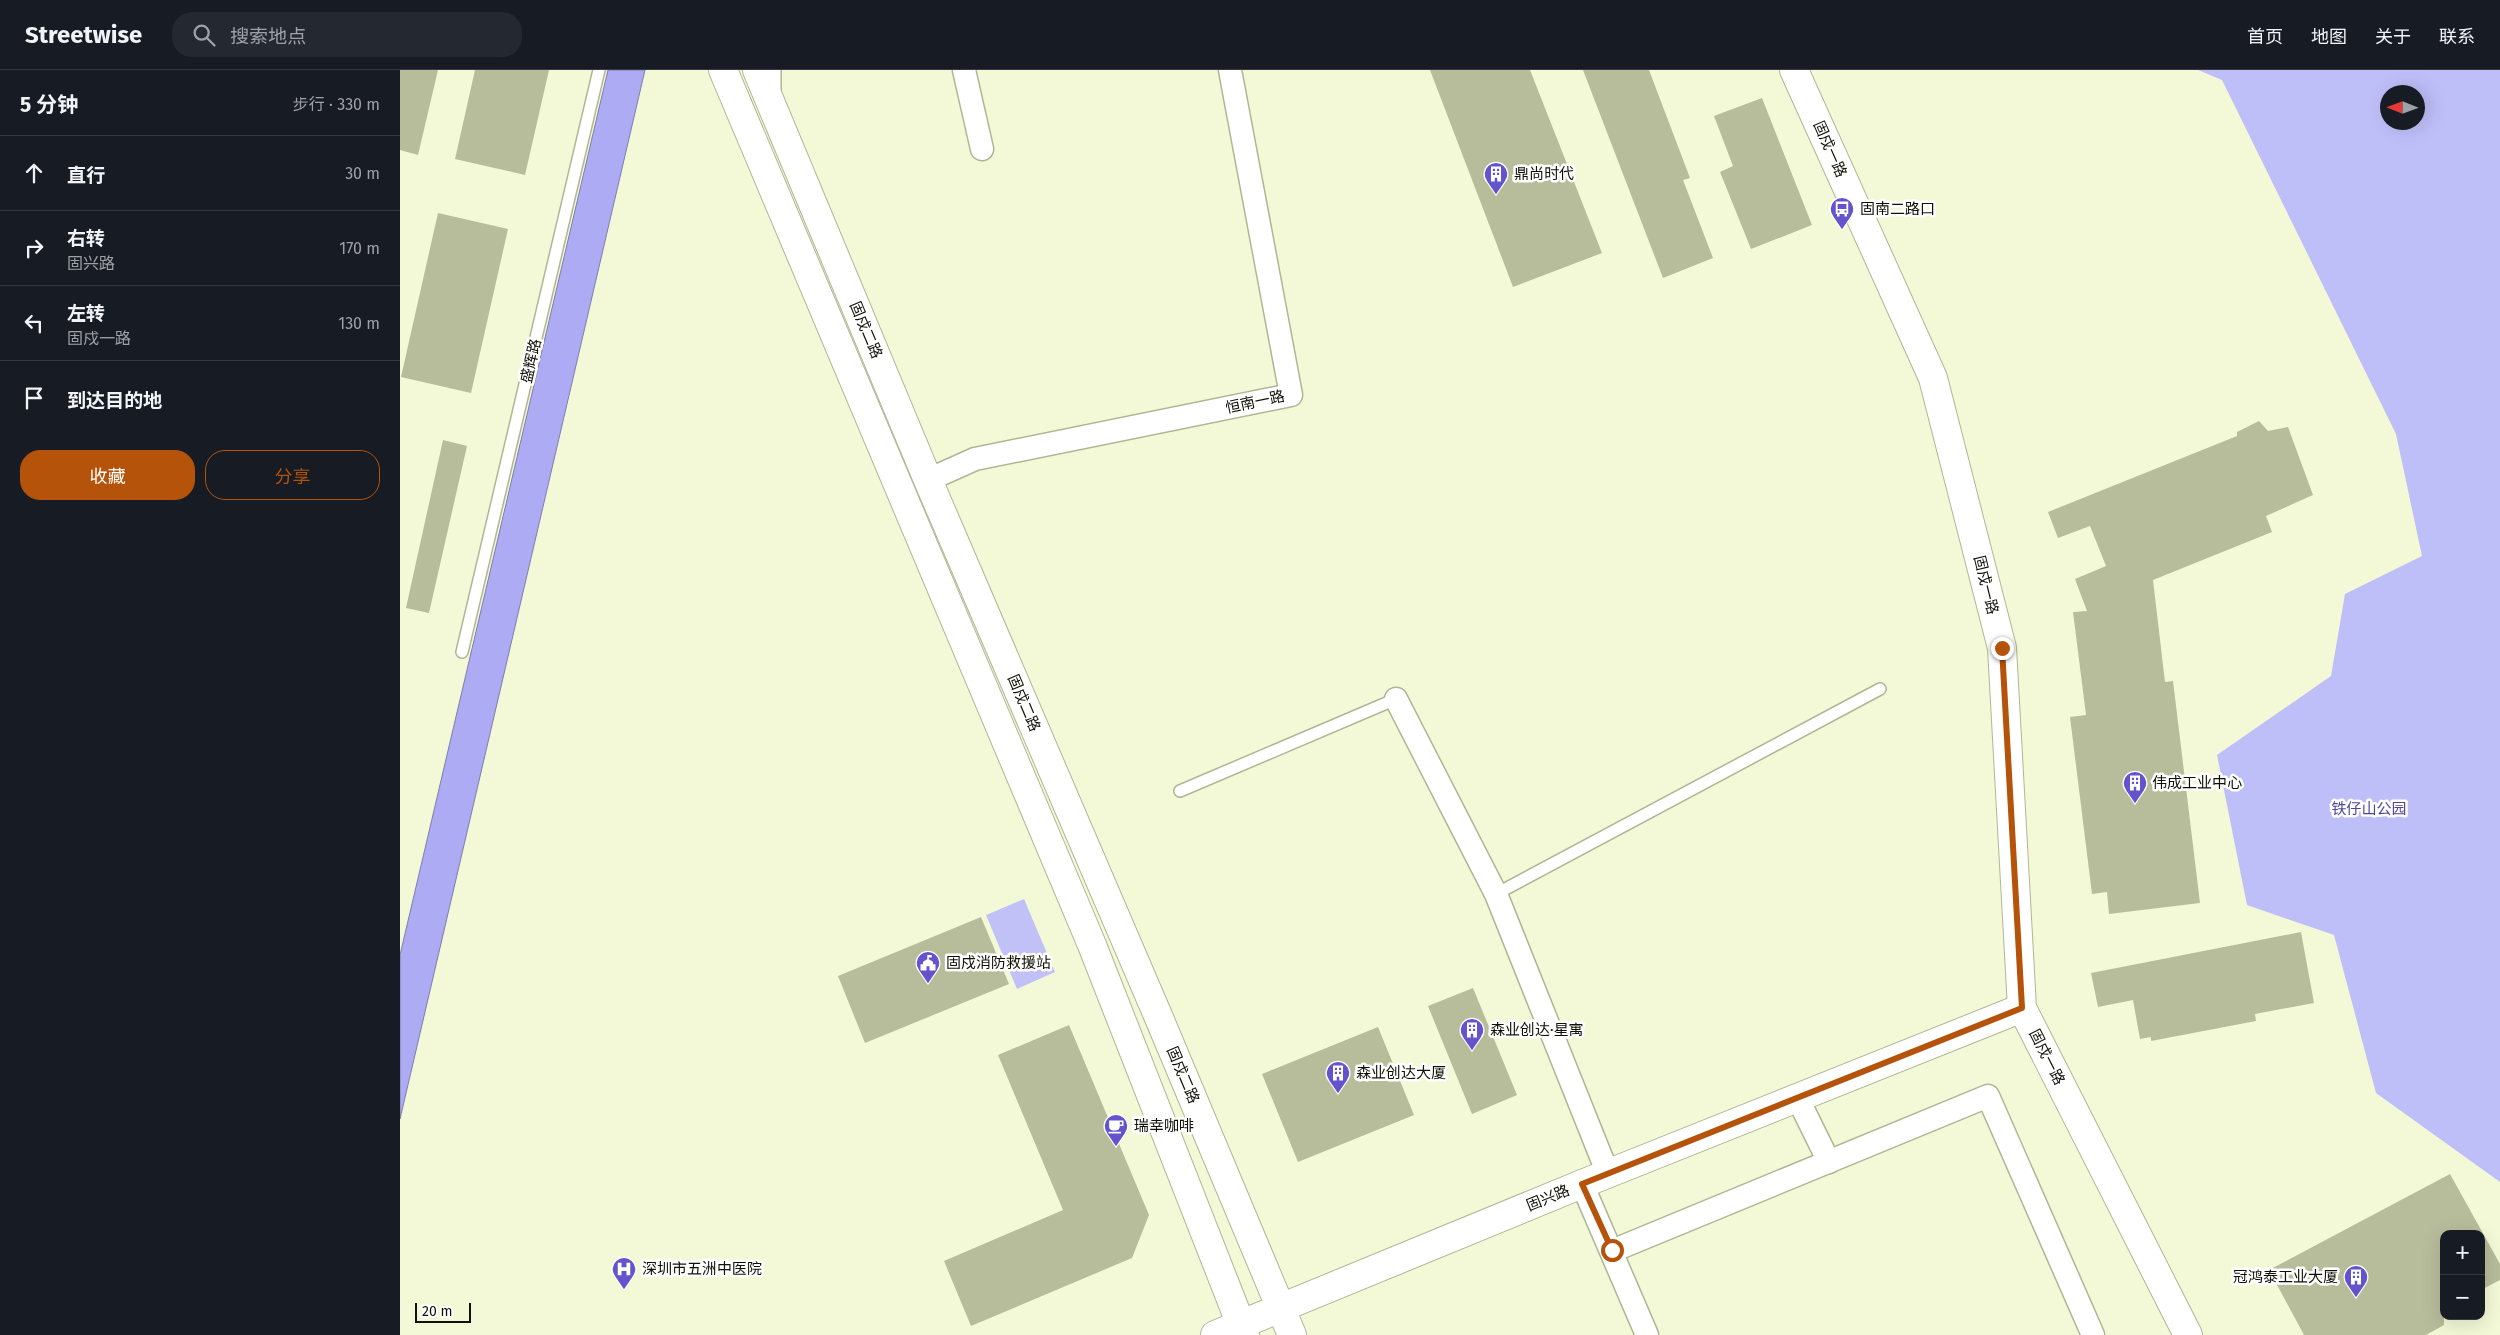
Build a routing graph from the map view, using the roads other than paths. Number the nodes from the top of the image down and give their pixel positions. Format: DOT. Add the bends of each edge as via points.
graph roads {
  1 [pos="599,70"];
  2 [pos="723,70"];
  3 [pos="757,70"];
  4 [pos="776,70"];
  5 [pos="964,70"];
  6 [pos="1230,70"];
  7 [pos="1792,71"];
  8 [pos="781,128"];
  9 [pos="982,149"];
  10 [pos="928,480"];
  11 [pos="462,652"];
  12 [pos="1880,689"];
  13 [pos="1396,699"];
  14 [pos="1180,791"];
  15 [pos="1496,894"];
  16 [pos="2022,1008"];
  17 [pos="1797,1097"];
  18 [pos="1829,1162"];
  19 [pos="1608,1174"];
  20 [pos="1582,1184"];
  21 [pos="1612,1250"];
  22 [pos="1281,1308"];
  23 [pos="1242,1330"];
  24 [pos="1215,1335"];
  25 [pos="1292,1335"];
  26 [pos="1647,1335"];
  27 [pos="2094,1335"];
  28 [pos="2188,1335"];
  1 -- 11 [label="lane, 盛辉路"];
  2 -- 23 [label="street, 固戍二路" via="1092,945"];
  3 -- 8 [label="street, 固戍二路"];
  4 -- 8 [label="lane" via="775,99"];
  5 -- 9 [label="street"];
  6 -- 10 [label="street, 恒南一路" via="1291,395 975,459"];
  7 -- 16 [label="street, 固戍一路" via="1933,378 2002,648"];
  8 -- 10 [label="street, 固戍二路"];
  10 -- 22 [label="street, 固戍二路"];
  12 -- 15 [label="lane"];
  13 -- 14 [label="lane"];
  13 -- 15 [label="street"];
  15 -- 19 [label="street"];
  16 -- 17 [label="street, 固兴路"];
  16 -- 28 [label="street, 固戍一路"];
  17 -- 18 [label="street"];
  17 -- 19 [label="street, 固兴路"];
  18 -- 21 [label="street"];
  18 -- 27 [label="street" via="1988,1096"];
  19 -- 20 [label="street, 固兴路"];
  20 -- 21 [label="street"];
  20 -- 22 [label="street, 固兴路"];
  21 -- 26 [label="street"];
  22 -- 23 [label="street, 固兴路"];
  22 -- 25 [label="street, 固戍二路"];
  23 -- 24 [label="street, 固兴路"];
}
